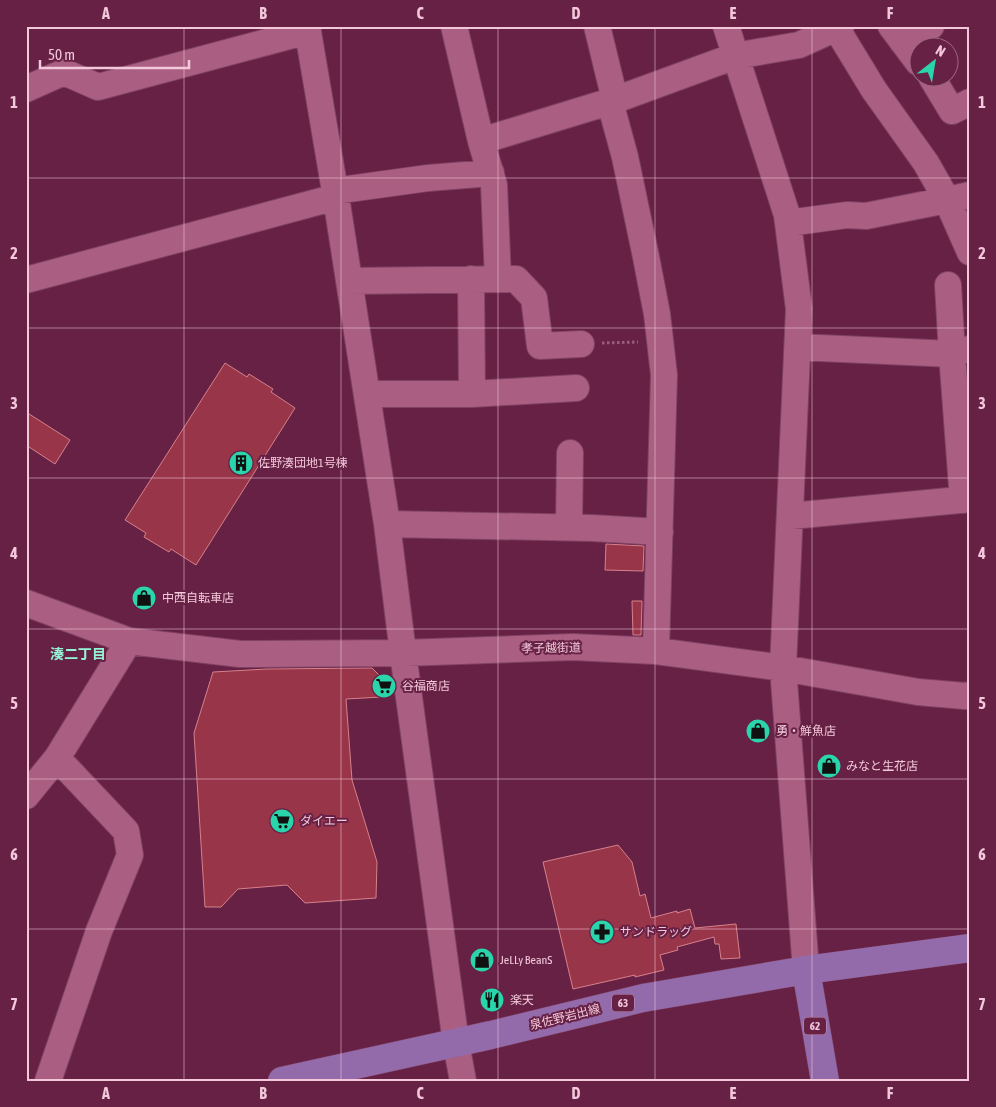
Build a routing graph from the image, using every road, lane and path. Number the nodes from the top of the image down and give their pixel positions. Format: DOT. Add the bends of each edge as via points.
graph roads {
  1 [pos="454,26"];
  2 [pos="597,26"];
  3 [pos="726,26"];
  4 [pos="931,26"];
  5 [pos="837,27"];
  6 [pos="307,29"];
  7 [pos="896,33"];
  8 [pos="908,49"];
  9 [pos="736,56"];
  10 [pos="938,88"];
  11 [pos="26,89"];
  12 [pos="613,101"];
  13 [pos="970,102"];
  14 [pos="481,141"];
  15 [pos="491,173"];
  16 [pos="335,194"];
  17 [pos="959,198"];
  18 [pos="788,223"];
  19 [pos="970,252"];
  20 [pos="471,279"];
  21 [pos="498,279"];
  22 [pos="26,280"];
  23 [pos="349,281"];
  24 [pos="948,285"];
  25 [pos="660,341"];
  26 [pos="581,344"];
  27 [pos="798,347"];
  28 [pos="961,351"];
  29 [pos="576,388"];
  30 [pos="367,394"];
  31 [pos="472,394"];
  32 [pos="570,453"];
  33 [pos="966,500"];
  34 [pos="791,516"];
  35 [pos="387,524"];
  36 [pos="569,527"];
  37 [pos="660,532"];
  38 [pos="26,603"];
  39 [pos="130,641"];
  40 [pos="656,650"];
  41 [pos="403,653"];
  42 [pos="783,668"];
  43 [pos="970,695"];
  44 [pos="57,758"];
  45 [pos="26,796"];
  46 [pos="970,948"];
  47 [pos="806,970"];
  48 [pos="456,1043"];
  49 [pos="292,1080"];
  50 [pos="48,1081"];
  51 [pos="463,1081"];
  52 [pos="825,1081"];
  1 -- 14 [label="street"];
  2 -- 12 [label="street"];
  3 -- 9 [label="street"];
  4 -- 7 [label="street"];
  5 -- 9 [label="street" via="799,45"];
  5 -- 17 [label="street" via="874,90 926,163"];
  6 -- 11 [label="street" via="98,87 64,72"];
  6 -- 16 [label="street"];
  7 -- 8 [label="street"];
  9 -- 12 [label="street"];
  9 -- 18 [label="street"];
  10 -- 13 [label="street" via="952,110"];
  12 -- 14 [label="street"];
  12 -- 25 [label="street"];
  14 -- 15 [label="street"];
  15 -- 16 [label="street" via="428,178"];
  15 -- 21 [label="street"];
  16 -- 22 [label="street"];
  16 -- 23 [label="street"];
  17 -- 18 [label="street" via="866,216 846,215"];
  17 -- 19 [label="street"];
  18 -- 27 [label="street" via="800,309"];
  20 -- 21 [label="street"];
  20 -- 23 [label="street"];
  20 -- 31 [label="street"];
  21 -- 26 [label="street" via="516,278 534,298 540,346"];
  23 -- 30 [label="street"];
  24 -- 28 [label="street"];
  25 -- 26 [label="path"];
  25 -- 37 [label="street" via="664,374"];
  27 -- 28 [label="street"];
  27 -- 34 [label="street"];
  28 -- 33 [label="street"];
  29 -- 31 [label="street"];
  30 -- 31 [label="street"];
  30 -- 35 [label="street"];
  32 -- 36 [label="street"];
  33 -- 34 [label="street"];
  34 -- 42 [label="street"];
  35 -- 36 [label="street"];
  35 -- 41 [label="street"];
  36 -- 37 [label="street"];
  37 -- 40 [label="street"];
  38 -- 39 [label="street, 孝子越街道"];
  39 -- 41 [label="street, 孝子越街道" via="240,654"];
  39 -- 44 [label="street"];
  40 -- 41 [label="street, 孝子越街道" via="573,647"];
  40 -- 42 [label="street, 孝子越街道"];
  41 -- 48 [label="street"];
  42 -- 43 [label="street, 孝子越街道" via="918,692"];
  42 -- 47 [label="street"];
  44 -- 45 [label="street"];
  44 -- 50 [label="street" via="126,832 130,855 99,931"];
  46 -- 47 [label="main road, 泉佐野岩出線 / 63"];
  47 -- 48 [label="main road, 泉佐野岩出線 / 63" via="643,998"];
  47 -- 52 [label="main road, 62"];
  48 -- 49 [label="main road, 泉佐野岩出線 / 63"];
  48 -- 51 [label="street"];
}
